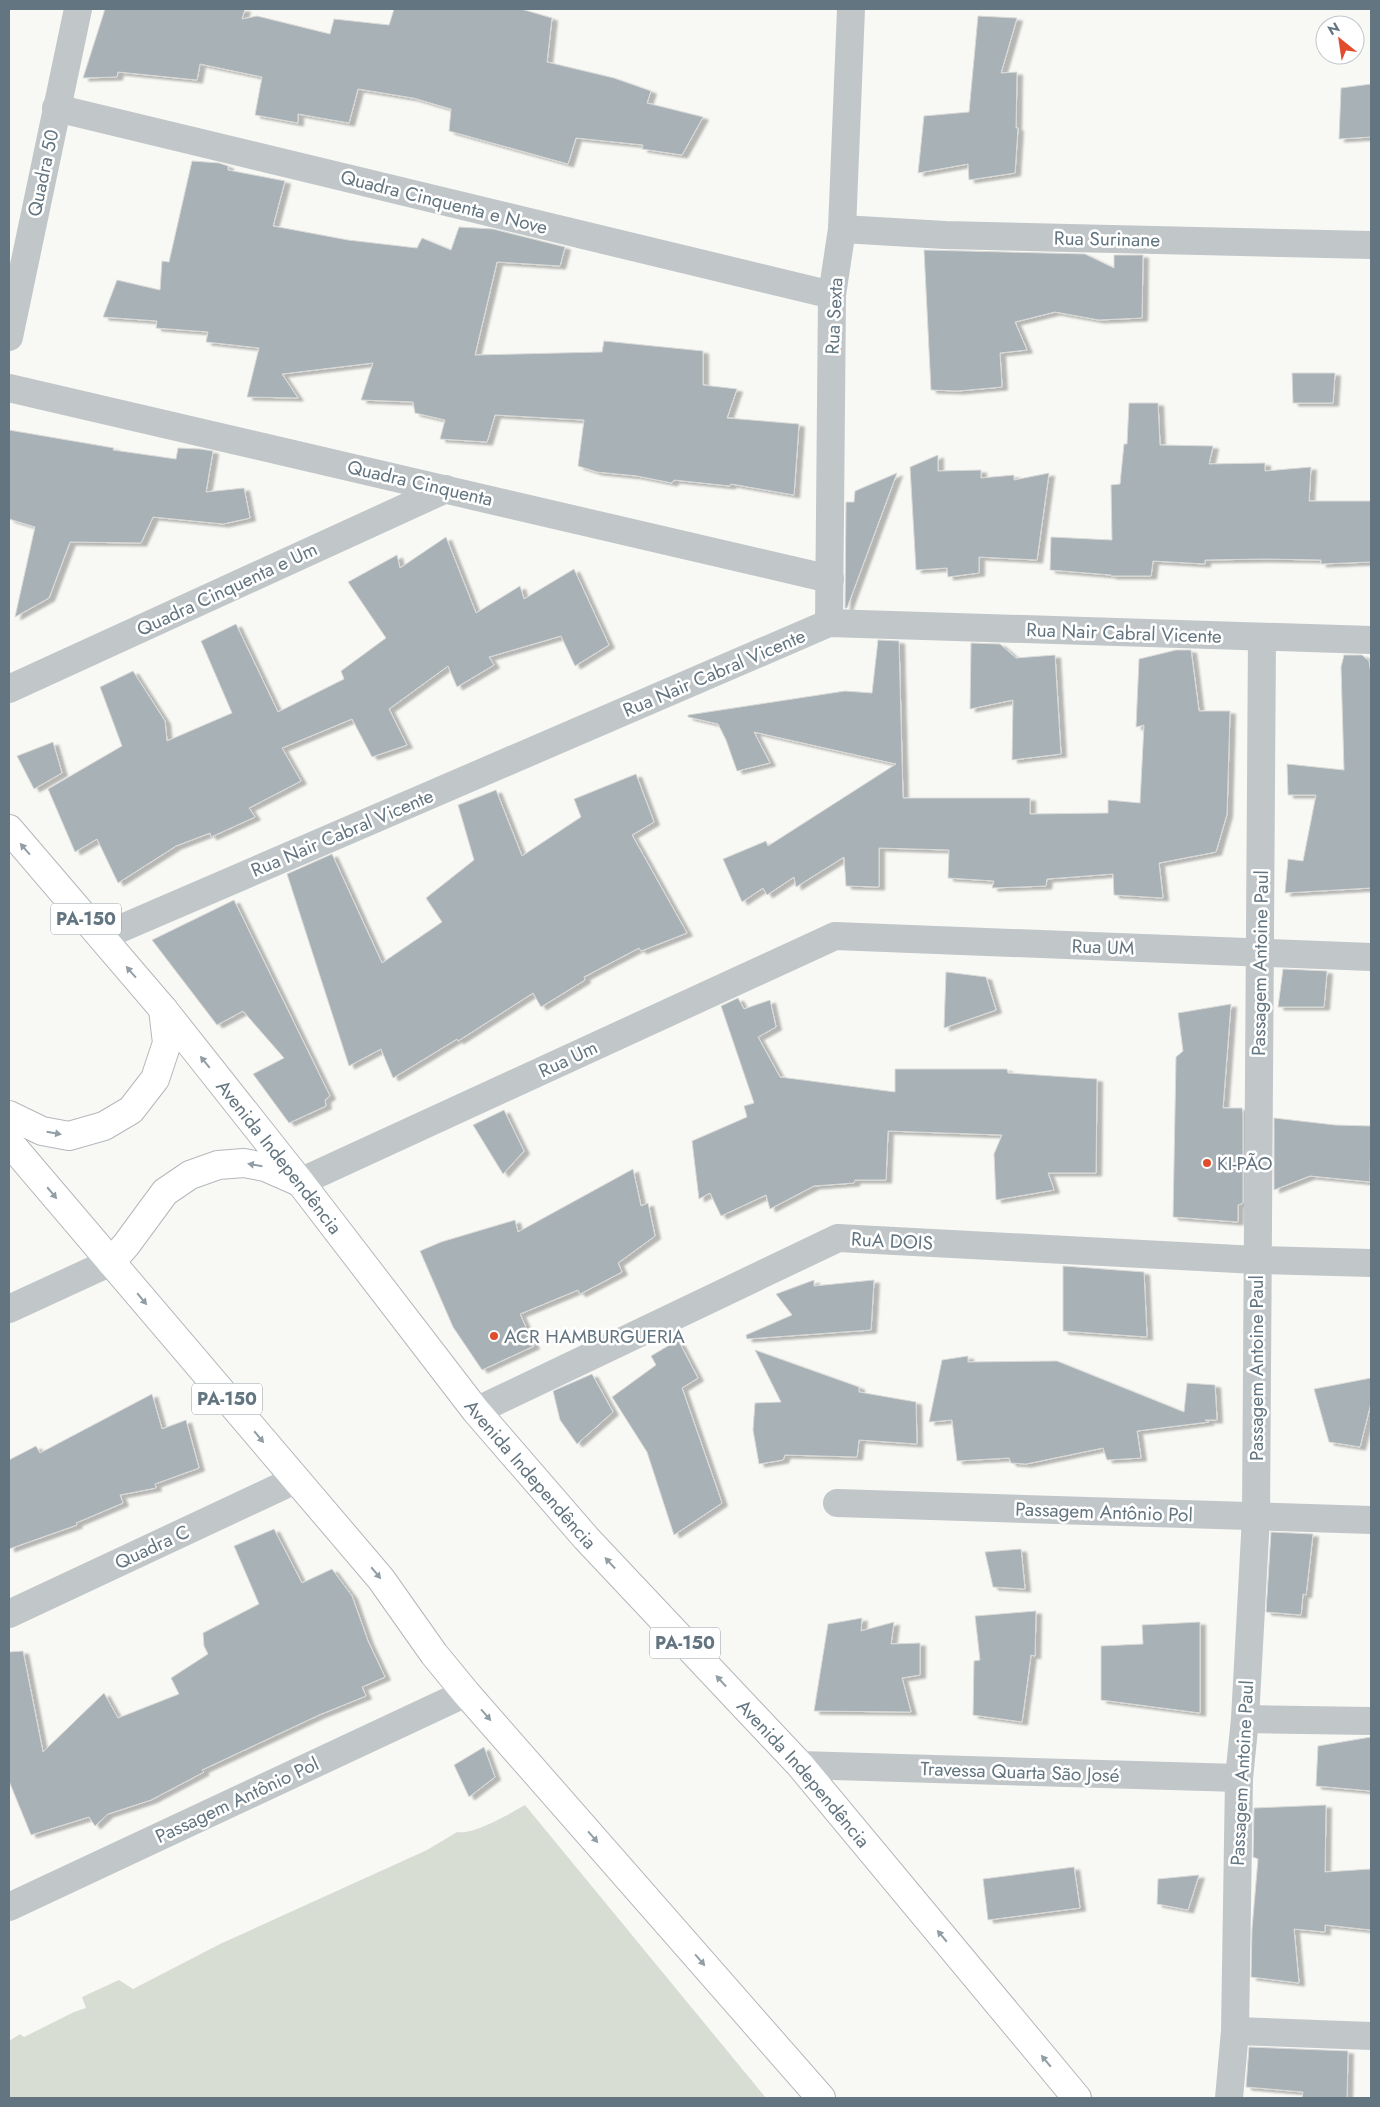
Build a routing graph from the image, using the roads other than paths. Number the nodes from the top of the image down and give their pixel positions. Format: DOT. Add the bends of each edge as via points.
graph roads {
  1 [pos="78,9"];
  2 [pos="849,9"];
  3 [pos="56,108"];
  4 [pos="842,229"];
  5 [pos="1371,246"];
  6 [pos="832,295"];
  7 [pos="9,337"];
  8 [pos="9,388"];
  9 [pos="446,489"];
  10 [pos="830,579"];
  11 [pos="829,623"];
  12 [pos="1262,637"];
  13 [pos="1371,640"];
  14 [pos="9,689"];
  15 [pos="9,830"];
  16 [pos="835,936"];
  17 [pos="101,937"];
  18 [pos="1260,954"];
  19 [pos="1371,957"];
  20 [pos="163,1009"];
  21 [pos="9,1115"];
  22 [pos="9,1142"];
  23 [pos="300,1182"];
  24 [pos="1256,1260"];
  25 [pos="111,1262"];
  26 [pos="1371,1264"];
  27 [pos="9,1309"];
  28 [pos="476,1411"];
  29 [pos="295,1480"];
  30 [pos="837,1503"];
  31 [pos="1256,1517"];
  32 [pos="1371,1520"];
  33 [pos="9,1614"];
  34 [pos="466,1693"];
  35 [pos="1245,1719"];
  36 [pos="1371,1721"];
  37 [pos="800,1765"];
  38 [pos="1239,1778"];
  39 [pos="9,1907"];
  40 [pos="1235,2031"];
  41 [pos="1371,2036"];
  42 [pos="821,2098"];
  43 [pos="1077,2098"];
  44 [pos="1229,2098"];
  1 -- 3 [label="street, Quadra 50"];
  2 -- 4 [label="street, Rua Sexta"];
  3 -- 6 [label="street, Quadra Cinquenta e Nove"];
  3 -- 7 [label="street, Quadra 50"];
  4 -- 5 [label="street, Rua Surinane" via="945,235"];
  4 -- 6 [label="street, Rua Sexta"];
  6 -- 10 [label="street, Rua Sexta"];
  8 -- 9 [label="street, Quadra Cinquenta"];
  9 -- 10 [label="street, Quadra Cinquenta"];
  9 -- 14 [label="street, Quadra Cinquenta e Um"];
  10 -- 11 [label="street, Rua Sexta"];
  11 -- 12 [label="street, Rua Nair Cabral Vicente"];
  11 -- 17 [label="street, Rua Nair Cabral Vicente"];
  12 -- 13 [label="street, Rua Nair Cabral Vicente"];
  12 -- 18 [label="street, Passagem Antoine Paul"];
  17 -- 15 [label="main road, Avenida Independência / PA-150, one-way"];
  16 -- 18 [label="street, Rua UM"];
  16 -- 23 [label="street, Rua Um"];
  20 -- 17 [label="main road, Avenida Independência / PA-150, one-way"];
  18 -- 19 [label="street, Rua UM"];
  18 -- 24 [label="street, Passagem Antoine Paul"];
  21 -- 20 [label="main road, one-way" via="42,1131 69,1136 104,1126 131,1110 155,1079 167,1043"];
  23 -- 20 [label="main road, Avenida Independência / PA-150, one-way"];
  22 -- 25 [label="main road, PA-150, one-way"];
  23 -- 25 [label="main road, one-way" via="265,1166 244,1163 218,1165 190,1175 165,1192"];
  23 -- 28 [label="main road, Avenida Independência / PA-150"];
  24 -- 26 [label="street"];
  24 -- 28 [label="street, RuA DOIS" via="838,1238"];
  24 -- 31 [label="street, Passagem Antoine Paul"];
  25 -- 27 [label="street"];
  25 -- 29 [label="main road, PA-150, one-way"];
  37 -- 28 [label="main road, Avenida Independência / PA-150, one-way" via="586,1538"];
  29 -- 33 [label="street, Quadra C"];
  29 -- 34 [label="main road, PA-150, one-way" via="381,1579"];
  30 -- 31 [label="street, Passagem Antônio Pol"];
  31 -- 32 [label="street, Passagem Antônio Pol"];
  31 -- 35 [label="street, Passagem Antoine Paul"];
  34 -- 39 [label="street, Passagem Antônio Pol"];
  34 -- 42 [label="main road, PA-150, one-way"];
  35 -- 36 [label="street"];
  35 -- 38 [label="street, Passagem Antoine Paul"];
  37 -- 38 [label="street, Travessa Quarta São José"];
  43 -- 37 [label="main road, Avenida Independência / PA-150, one-way"];
  38 -- 40 [label="street, Passagem Antoine Paul"];
  40 -- 41 [label="street"];
  40 -- 44 [label="street, Passagem Antoine Paul"];
}
